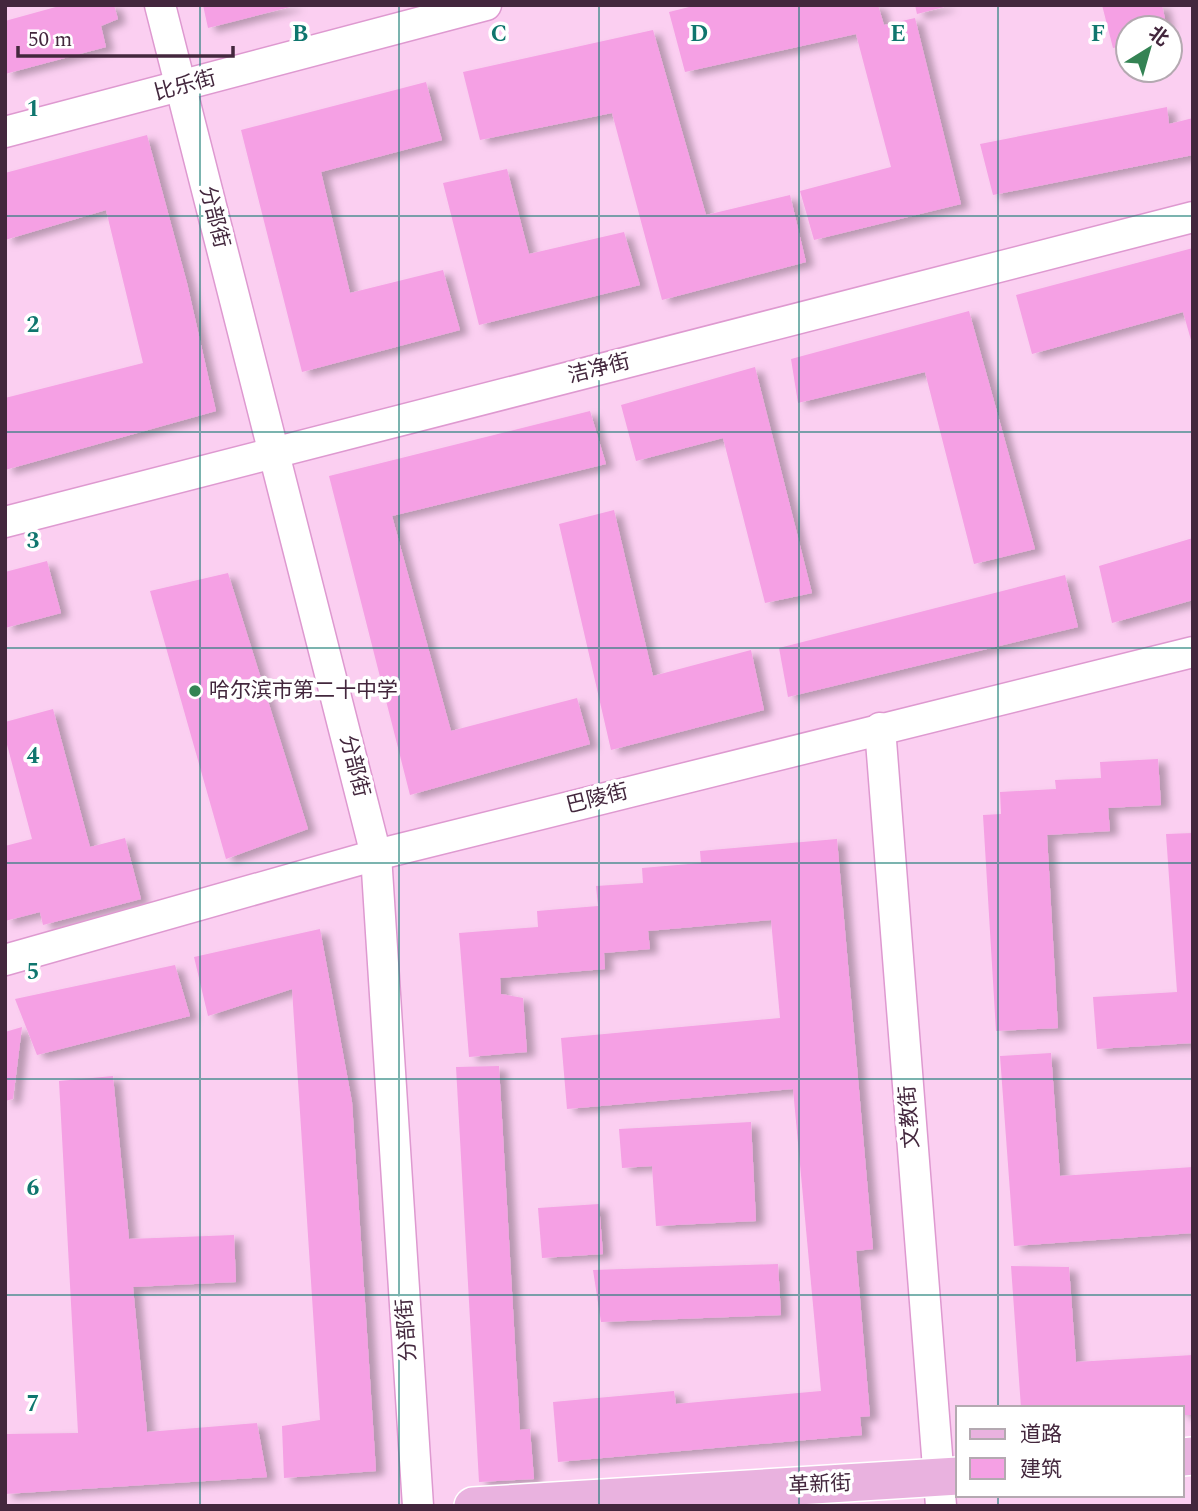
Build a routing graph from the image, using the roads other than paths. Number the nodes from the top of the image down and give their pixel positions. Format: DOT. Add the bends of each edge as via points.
graph roads {
  1 [pos="160,5"];
  2 [pos="486,5"];
  3 [pos="180,87"];
  4 [pos="5,132"];
  5 [pos="1193,217"];
  6 [pos="274,453"];
  7 [pos="5,522"];
  8 [pos="1193,652"];
  9 [pos="880,728"];
  10 [pos="376,855"];
  11 [pos="5,960"];
  12 [pos="946,1487"];
  13 [pos="418,1506"];
  14 [pos="473,1506"];
  1 -- 3 [label="street, 分部街"];
  2 -- 3 [label="street, 比乐街"];
  3 -- 4 [label="street, 比乐街"];
  3 -- 6 [label="street, 分部街"];
  5 -- 6 [label="street, 洁净街"];
  6 -- 7 [label="street, 洁净街"];
  6 -- 10 [label="street, 分部街"];
  8 -- 9 [label="street, 巴陵街"];
  9 -- 10 [label="street, 巴陵街"];
  9 -- 12 [label="street, 文教街"];
  10 -- 11 [label="street, 巴陵街"];
  10 -- 13 [label="street, 分部街"];
  12 -- 14 [label="main road, 革新街"];
}
